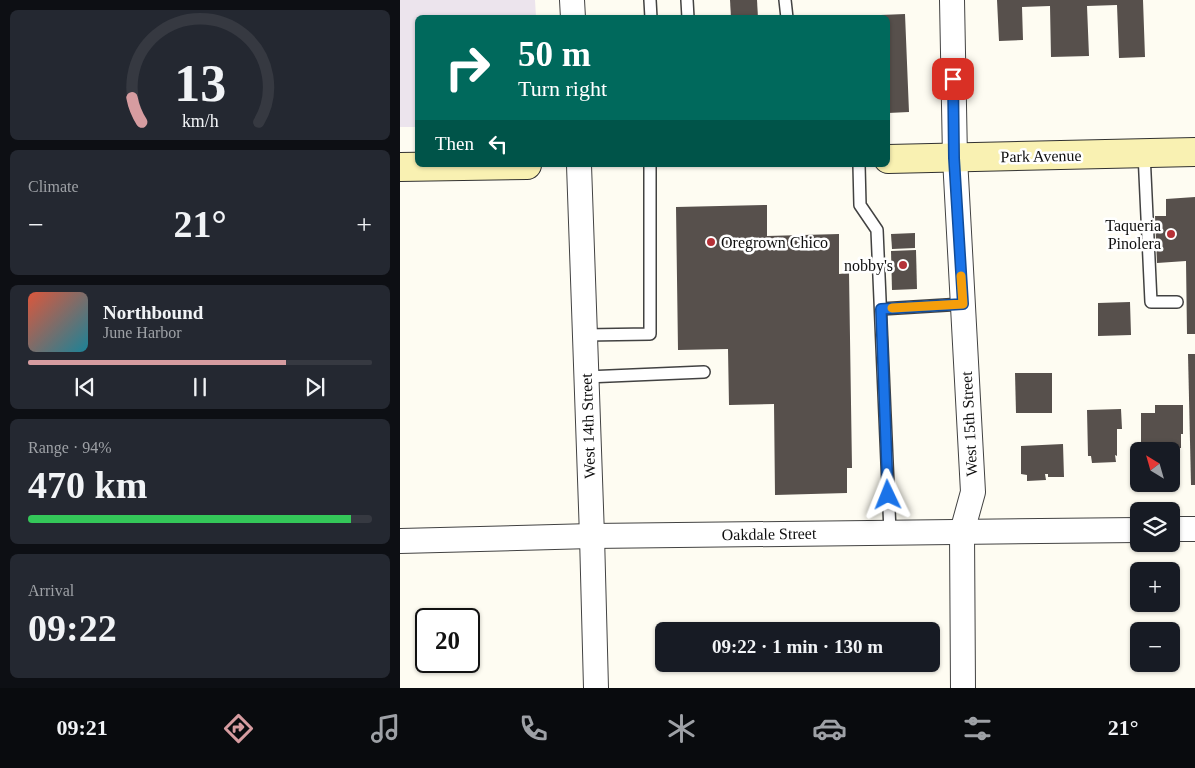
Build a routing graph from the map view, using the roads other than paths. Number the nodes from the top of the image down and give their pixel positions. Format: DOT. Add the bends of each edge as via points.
graph roads {
  1 [pos="572,0"];
  2 [pos="650,0"];
  3 [pos="687,0"];
  4 [pos="785,0"];
  5 [pos="952,0"];
  6 [pos="573,15"];
  7 [pos="651,15"];
  8 [pos="688,15"];
  9 [pos="787,15"];
  10 [pos="1195,152"];
  11 [pos="1144,154"];
  12 [pos="954,158"];
  13 [pos="890,159"];
  14 [pos="400,167"];
  15 [pos="415,167"];
  16 [pos="579,167"];
  17 [pos="650,167"];
  18 [pos="859,167"];
  19 [pos="1177,302"];
  20 [pos="963,304"];
  21 [pos="881,309"];
  22 [pos="585,335"];
  23 [pos="704,372"];
  24 [pos="586,377"];
  25 [pos="1180,529"];
  26 [pos="1195,529"];
  27 [pos="1130,530"];
  28 [pos="890,532"];
  29 [pos="962,532"];
  30 [pos="592,536"];
  31 [pos="400,541"];
  32 [pos="596,688"];
  33 [pos="962,688"];
  1 -- 6 [label="street"];
  2 -- 7 [label="lane"];
  3 -- 8 [label="lane"];
  4 -- 9 [label="lane"];
  5 -- 12 [label="street, West 15th Street"];
  10 -- 11 [label="main road, Park Avenue"];
  11 -- 12 [label="main road, Park Avenue"];
  11 -- 19 [label="lane" via="1151,302"];
  12 -- 13 [label="main road, Park Avenue"];
  12 -- 20 [label="street, West 15th Street"];
  14 -- 15 [label="main road"];
  16 -- 22 [label="street, West 14th Street"];
  17 -- 22 [label="lane" via="650,334"];
  18 -- 21 [label="lane" via="860,205 877,230"];
  20 -- 21 [label="lane"];
  20 -- 29 [label="street, West 15th Street" via="973,492"];
  21 -- 28 [label="lane"];
  22 -- 24 [label="street, West 14th Street"];
  23 -- 24 [label="lane"];
  24 -- 30 [label="street, West 14th Street"];
  25 -- 26 [label="street"];
  27 -- 29 [label="street, Oakdale Street"];
  28 -- 29 [label="street, Oakdale Street"];
  28 -- 30 [label="street, Oakdale Street"];
  29 -- 33 [label="street, West 15th Street"];
  30 -- 31 [label="street, Oakdale Street"];
  30 -- 32 [label="street, West 14th Street"];
}
